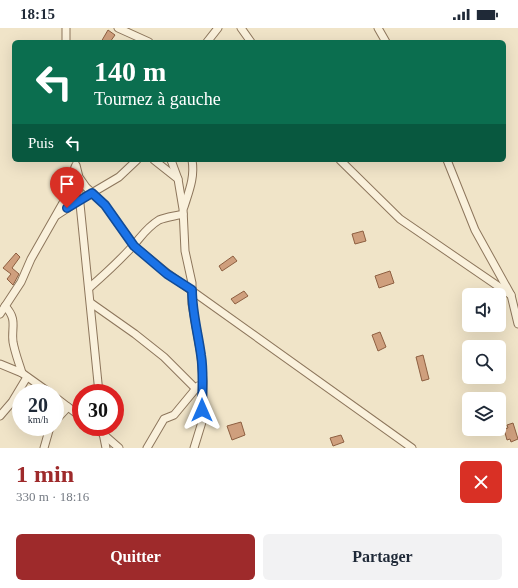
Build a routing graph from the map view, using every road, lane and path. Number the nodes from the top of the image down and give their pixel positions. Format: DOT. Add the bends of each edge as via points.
graph roads {
  1 [pos="66,28"];
  2 [pos="118,28"];
  3 [pos="138,28"];
  4 [pos="218,28"];
  5 [pos="241,28"];
  6 [pos="378,28"];
  7 [pos="138,37"];
  8 [pos="66,40"];
  9 [pos="145,40"];
  10 [pos="209,40"];
  11 [pos="250,40"];
  12 [pos="385,40"];
  13 [pos="76,162"];
  14 [pos="135,162"];
  15 [pos="157,162"];
  16 [pos="172,162"];
  17 [pos="192,162"];
  18 [pos="342,162"];
  19 [pos="448,162"];
  20 [pos="178,179"];
  21 [pos="92,193"];
  22 [pos="80,200"];
  23 [pos="183,212"];
  24 [pos="55,216"];
  25 [pos="134,246"];
  26 [pos="89,288"];
  27 [pos="192,290"];
  28 [pos="511,295"];
  29 [pos="90,303"];
  30 [pos="5,306"];
  31 [pos="0,314"];
  32 [pos="518,324"];
  33 [pos="0,364"];
  34 [pos="24,375"];
  35 [pos="203,380"];
  36 [pos="37,384"];
  37 [pos="98,384"];
  38 [pos="195,388"];
  39 [pos="64,404"];
  40 [pos="68,407"];
  41 [pos="72,410"];
  42 [pos="64,411"];
  43 [pos="0,416"];
  44 [pos="47,436"];
  45 [pos="104,436"];
  46 [pos="107,436"];
  47 [pos="44,448"];
  48 [pos="106,448"];
  49 [pos="119,448"];
  50 [pos="148,448"];
  51 [pos="194,448"];
  52 [pos="412,448"];
  1 -- 8 [label="street"];
  2 -- 7 [label="street"];
  3 -- 7 [label="street"];
  4 -- 10 [label="street"];
  5 -- 11 [label="street"];
  6 -- 12 [label="street"];
  7 -- 9 [label="street"];
  13 -- 21 [label="street" via="79,177"];
  13 -- 22 [label="street"];
  13 -- 24 [label="street" via="64,201"];
  14 -- 21 [label="street" via="119,177"];
  15 -- 20 [label="street"];
  16 -- 20 [label="street"];
  17 -- 23 [label="street" via="194,171"];
  18 -- 28 [label="street" via="400,219"];
  19 -- 28 [label="street" via="475,230"];
  20 -- 23 [label="street"];
  21 -- 22 [label="street"];
  21 -- 25 [label="street" via="105,205"];
  22 -- 24 [label="street"];
  22 -- 26 [label="street"];
  23 -- 25 [label="street" via="161,219 144,232"];
  23 -- 27 [label="street" via="185,252"];
  24 -- 30 [label="street" via="21,282"];
  25 -- 26 [label="street"];
  25 -- 27 [label="street" via="167,274"];
  26 -- 29 [label="street"];
  27 -- 35 [label="street"];
  27 -- 52 [label="street"];
  28 -- 32 [label="street"];
  29 -- 37 [label="street"];
  29 -- 38 [label="street" via="164,356"];
  30 -- 31 [label="street"];
  30 -- 34 [label="street" via="14,322 13,340"];
  33 -- 34 [label="street"];
  34 -- 36 [label="street"];
  34 -- 43 [label="street" via="12,402"];
  35 -- 38 [label="street"];
  35 -- 51 [label="street" via="202,422"];
  38 -- 50 [label="street" via="174,415 164,419"];
  39 -- 40 [label="street"];
  40 -- 41 [label="street"];
  40 -- 42 [label="street"];
  44 -- 47 [label="street"];
  45 -- 48 [label="street"];
  46 -- 49 [label="street"];
}
